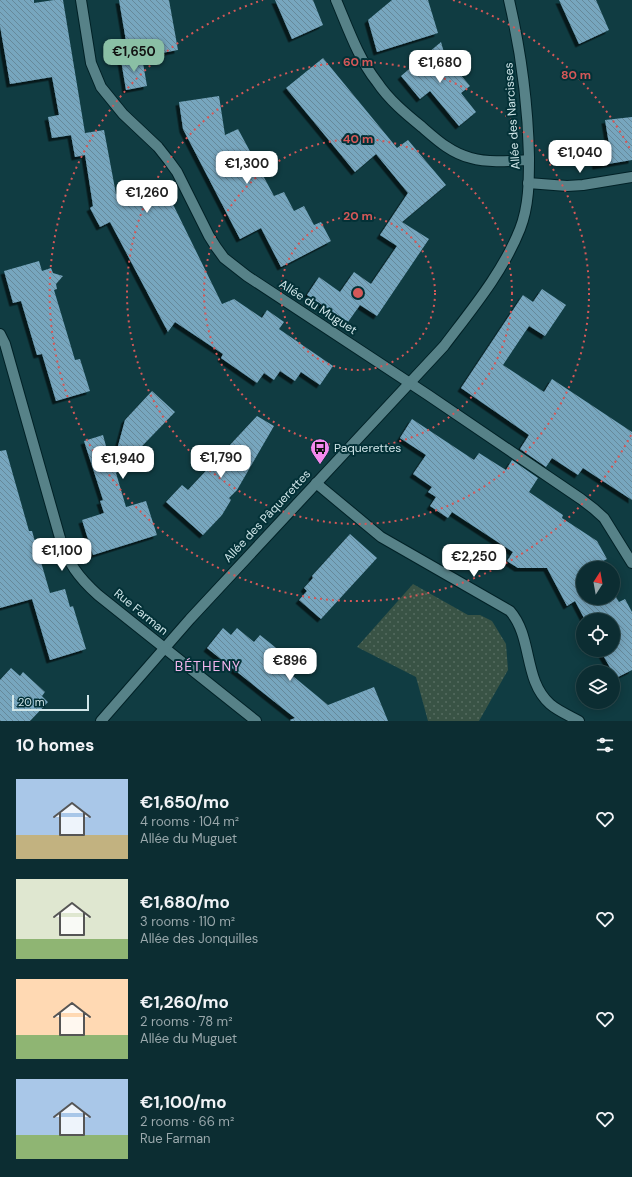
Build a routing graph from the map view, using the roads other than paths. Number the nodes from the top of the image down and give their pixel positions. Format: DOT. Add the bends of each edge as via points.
graph roads {
  1 [pos="81,0"];
  2 [pos="336,0"];
  3 [pos="509,0"];
  4 [pos="529,160"];
  5 [pos="632,177"];
  6 [pos="528,184"];
  7 [pos="0,334"];
  8 [pos="410,383"];
  9 [pos="316,483"];
  10 [pos="632,563"];
  11 [pos="164,647"];
  12 [pos="101,721"];
  13 [pos="256,721"];
  14 [pos="579,721"];
  1 -- 8 [label="street, Allée du Muguet" via="92,63 101,87 123,114 158,147 177,172 209,236 224,258 247,276"];
  2 -- 4 [label="street" via="359,52 377,83 402,110 439,142 472,159"];
  3 -- 4 [label="street, Allée des Narcisses" via="526,95"];
  4 -- 6 [label="street, Allée des Narcisses"];
  5 -- 6 [label="street" via="583,185"];
  6 -- 8 [label="street, Allée des Pâquerettes" via="526,210 520,228 495,276 444,346"];
  7 -- 11 [label="street, Rue Farman" via="65,554 84,582"];
  8 -- 9 [label="street, Allée des Pâquerettes"];
  8 -- 10 [label="street, Allée du Muguet" via="594,508 604,518"];
  9 -- 11 [label="street, Allée des Pâquerettes"];
  9 -- 14 [label="street" via="381,537 510,611 516,617 534,680 540,692 550,704"];
  11 -- 12 [label="street, Allée des Pâquerettes"];
  11 -- 13 [label="street, Rue Farman"];
}
